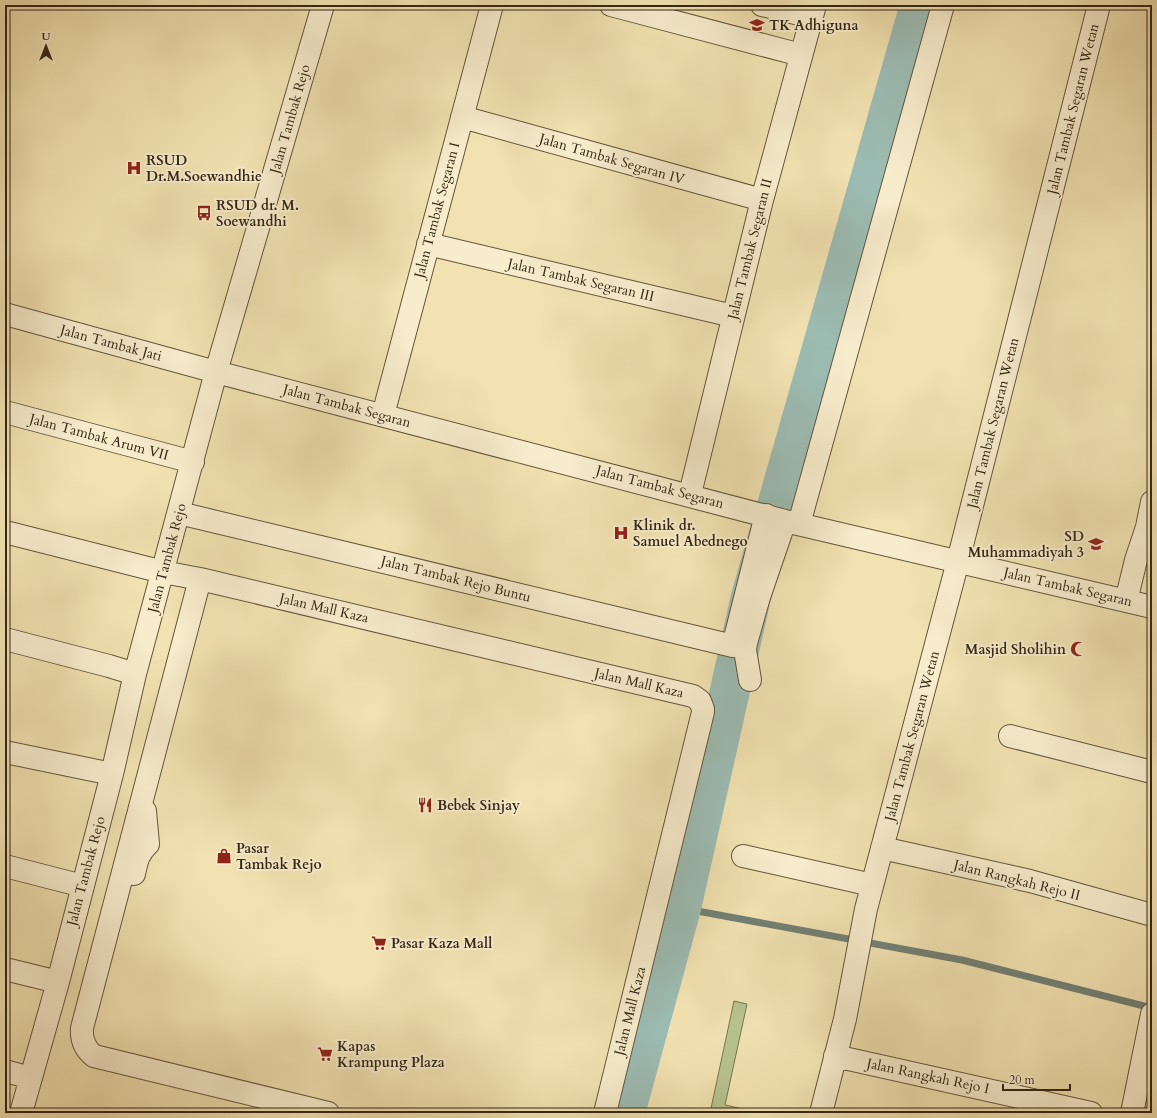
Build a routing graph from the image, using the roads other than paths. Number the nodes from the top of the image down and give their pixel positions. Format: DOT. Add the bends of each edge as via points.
graph roads {
  1 [pos="323,5"];
  2 [pos="492,5"];
  3 [pos="611,5"];
  4 [pos="762,5"];
  5 [pos="943,5"];
  6 [pos="1099,5"];
  7 [pos="813,11"];
  8 [pos="801,55"];
  9 [pos="462,117"];
  10 [pos="762,200"];
  11 [pos="428,244"];
  12 [pos="5,314"];
  13 [pos="733,316"];
  14 [pos="216,372"];
  15 [pos="5,412"];
  16 [pos="383,415"];
  17 [pos="193,462"];
  18 [pos="690,494"];
  19 [pos="1152,502"];
  20 [pos="179,513"];
  21 [pos="784,520"];
  22 [pos="5,532"];
  23 [pos="958,561"];
  24 [pos="163,572"];
  25 [pos="200,579"];
  26 [pos="1126,601"];
  27 [pos="1152,607"];
  28 [pos="5,639"];
  29 [pos="135,674"];
  30 [pos="750,680"];
  31 [pos="1010,736"];
  32 [pos="5,752"];
  33 [pos="1152,772"];
  34 [pos="112,774"];
  35 [pos="882,848"];
  36 [pos="743,856"];
  37 [pos="5,866"];
  38 [pos="872,884"];
  39 [pos="83,886"];
  40 [pos="1152,915"];
  41 [pos="5,969"];
  42 [pos="58,982"];
  43 [pos="1151,1019"];
  44 [pos="835,1056"];
  45 [pos="5,1070"];
  46 [pos="31,1078"];
  47 [pos="21,1113"];
  48 [pos="328,1113"];
  49 [pos="605,1113"];
  50 [pos="821,1113"];
  51 [pos="1091,1113"];
  52 [pos="1132,1113"];
  1 -- 14 [label="street, Jalan Tambak Rejo"];
  2 -- 9 [label="street, Jalan Tambak Segaran I"];
  3 -- 8 [label="street"];
  4 -- 7 [label="street"];
  5 -- 21 [label="street"];
  6 -- 23 [label="street, Jalan Tambak Segaran Wetan"];
  7 -- 8 [label="street, Jalan Tambak Segaran II"];
  8 -- 10 [label="street, Jalan Tambak Segaran II"];
  9 -- 10 [label="street, Jalan Tambak Segaran IV"];
  9 -- 11 [label="street, Jalan Tambak Segaran I"];
  10 -- 13 [label="street, Jalan Tambak Segaran II"];
  11 -- 13 [label="street, Jalan Tambak Segaran III"];
  11 -- 16 [label="street, Jalan Tambak Segaran I"];
  12 -- 14 [label="street, Jalan Tambak Jati"];
  13 -- 18 [label="street, Jalan Tambak Segaran II"];
  14 -- 16 [label="street, Jalan Tambak Segaran"];
  14 -- 17 [label="street, Jalan Tambak Rejo"];
  15 -- 17 [label="street, Jalan Tambak Arum VII"];
  16 -- 18 [label="street, Jalan Tambak Segaran"];
  17 -- 20 [label="street, Jalan Tambak Rejo"];
  18 -- 21 [label="street, Jalan Tambak Segaran"];
  19 -- 26 [label="street"];
  20 -- 21 [label="street, Jalan Tambak Rejo Buntu" via="733,646 748,590"];
  20 -- 24 [label="street, Jalan Tambak Rejo"];
  21 -- 23 [label="street, Jalan Tambak Segaran"];
  21 -- 30 [label="street" via="746,643"];
  22 -- 24 [label="street, Jalan Mall Kaza"];
  23 -- 26 [label="street, Jalan Tambak Segaran"];
  23 -- 35 [label="street, Jalan Tambak Segaran Wetan"];
  24 -- 25 [label="street, Jalan Mall Kaza"];
  24 -- 29 [label="street, Jalan Tambak Rejo"];
  25 -- 48 [label="street" via="144,796 148,844 138,857 100,1017 82,1035 88,1052 94,1056"];
  25 -- 49 [label="street, Jalan Mall Kaza" via="693,696 700,701 703,712"];
  26 -- 27 [label="street, Jalan Tambak Segaran"];
  28 -- 29 [label="street"];
  29 -- 34 [label="street, Jalan Tambak Rejo"];
  31 -- 33 [label="street"];
  32 -- 34 [label="street"];
  34 -- 39 [label="street, Jalan Tambak Rejo"];
  35 -- 38 [label="street, Jalan Tambak Segaran Wetan"];
  35 -- 40 [label="street, Jalan Rangkah Rejo II" via="1030,881"];
  36 -- 38 [label="street"];
  37 -- 39 [label="street"];
  38 -- 44 [label="street, Jalan Tambak Segaran Wetan"];
  39 -- 42 [label="street, Jalan Tambak Rejo"];
  41 -- 42 [label="street"];
  42 -- 46 [label="street, Jalan Tambak Rejo"];
  43 -- 52 [label="street"];
  44 -- 50 [label="street"];
  44 -- 51 [label="street, Jalan Rangkah Rejo I"];
  45 -- 46 [label="street"];
  46 -- 47 [label="street, Jalan Tambak Rejo"];
}
